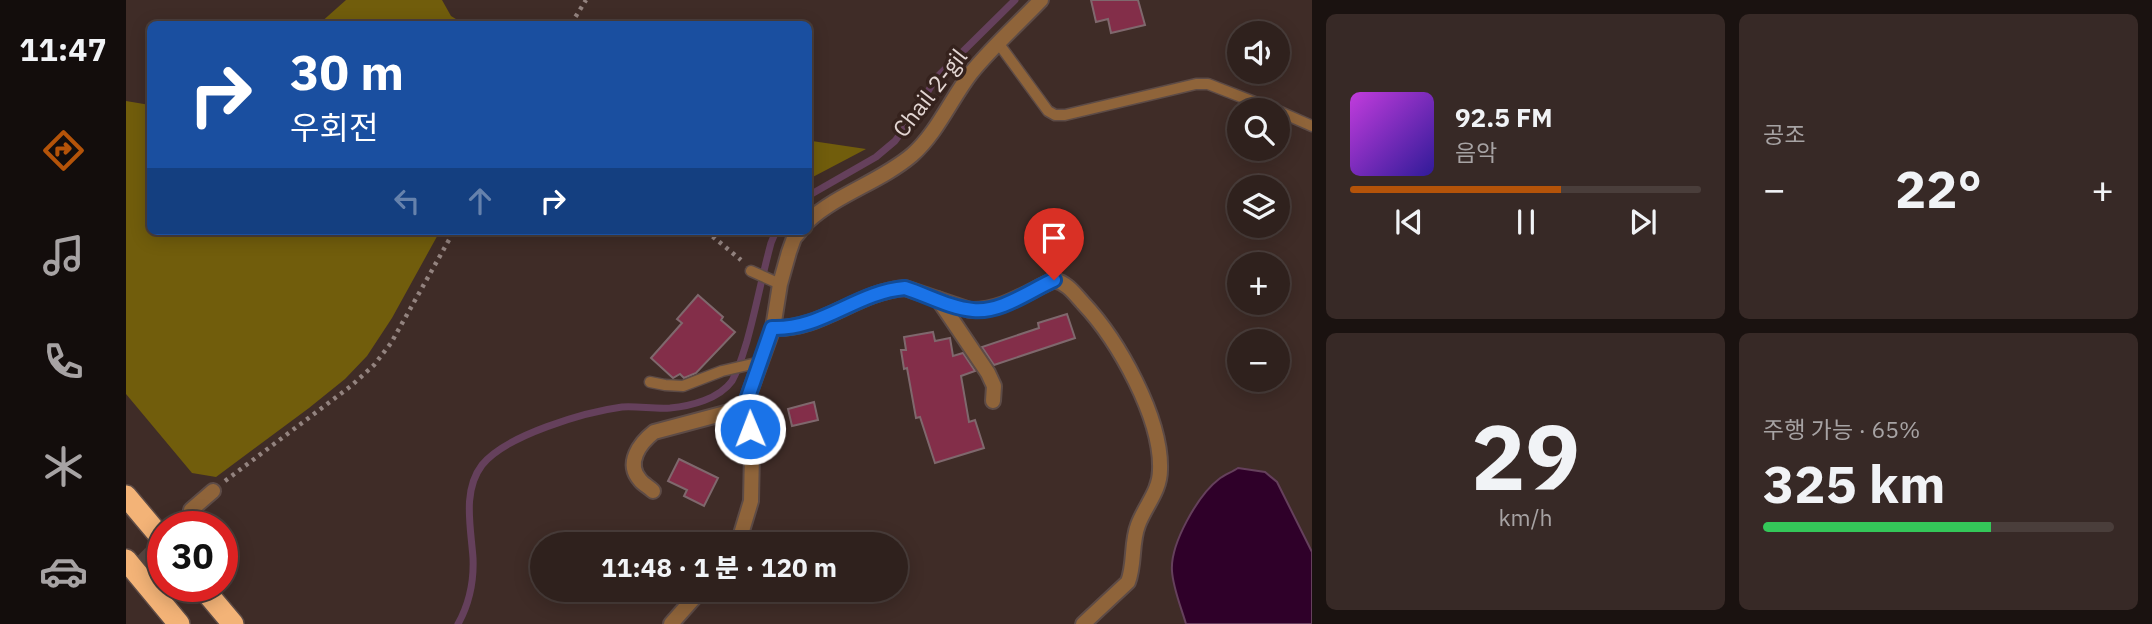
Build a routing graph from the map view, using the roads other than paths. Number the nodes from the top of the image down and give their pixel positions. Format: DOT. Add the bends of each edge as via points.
graph roads {
  1 [pos="1041,0"];
  2 [pos="999,44"];
  3 [pos="1243,98"];
  4 [pos="1290,117"];
  5 [pos="1312,126"];
  6 [pos="812,218"];
  7 [pos="796,235"];
  8 [pos="751,271"];
  9 [pos="780,284"];
  10 [pos="938,299"];
  11 [pos="772,328"];
  12 [pos="761,362"];
  13 [pos="650,382"];
  14 [pos="993,401"];
  15 [pos="748,407"];
  16 [pos="213,491"];
  17 [pos="653,491"];
  18 [pos="126,496"];
  19 [pos="191,510"];
  20 [pos="147,521"];
  21 [pos="742,532"];
  22 [pos="126,559"];
  23 [pos="214,602"];
  24 [pos="690,602"];
  25 [pos="179,624"];
  26 [pos="233,624"];
  27 [pos="671,624"];
  28 [pos="1083,624"];
  1 -- 2 [label="street, Chail 2-gil"];
  2 -- 3 [label="lane" via="1055,115 1195,84 1208,84"];
  2 -- 6 [label="street, Chail 2-gil" via="972,72 914,153"];
  4 -- 5 [label="lane"];
  7 -- 9 [label="street"];
  8 -- 9 [label="lane"];
  9 -- 11 [label="street"];
  10 -- 11 [label="street" via="897,289 858,301 814,323"];
  10 -- 14 [label="street" via="988,373 994,386"];
  10 -- 28 [label="street" via="979,310 1054,280 1061,282 1107,330 1131,373 1158,445 1160,473 1137,526 1128,582"];
  11 -- 12 [label="street"];
  12 -- 13 [label="lane" via="683,386"];
  12 -- 15 [label="street"];
  15 -- 17 [label="street" via="654,432 645,439 634,468"];
  15 -- 21 [label="street" via="753,475"];
  16 -- 19 [label="street"];
  18 -- 20 [label="highway"];
  22 -- 25 [label="highway"];
  23 -- 26 [label="highway"];
  24 -- 27 [label="street"];
}
